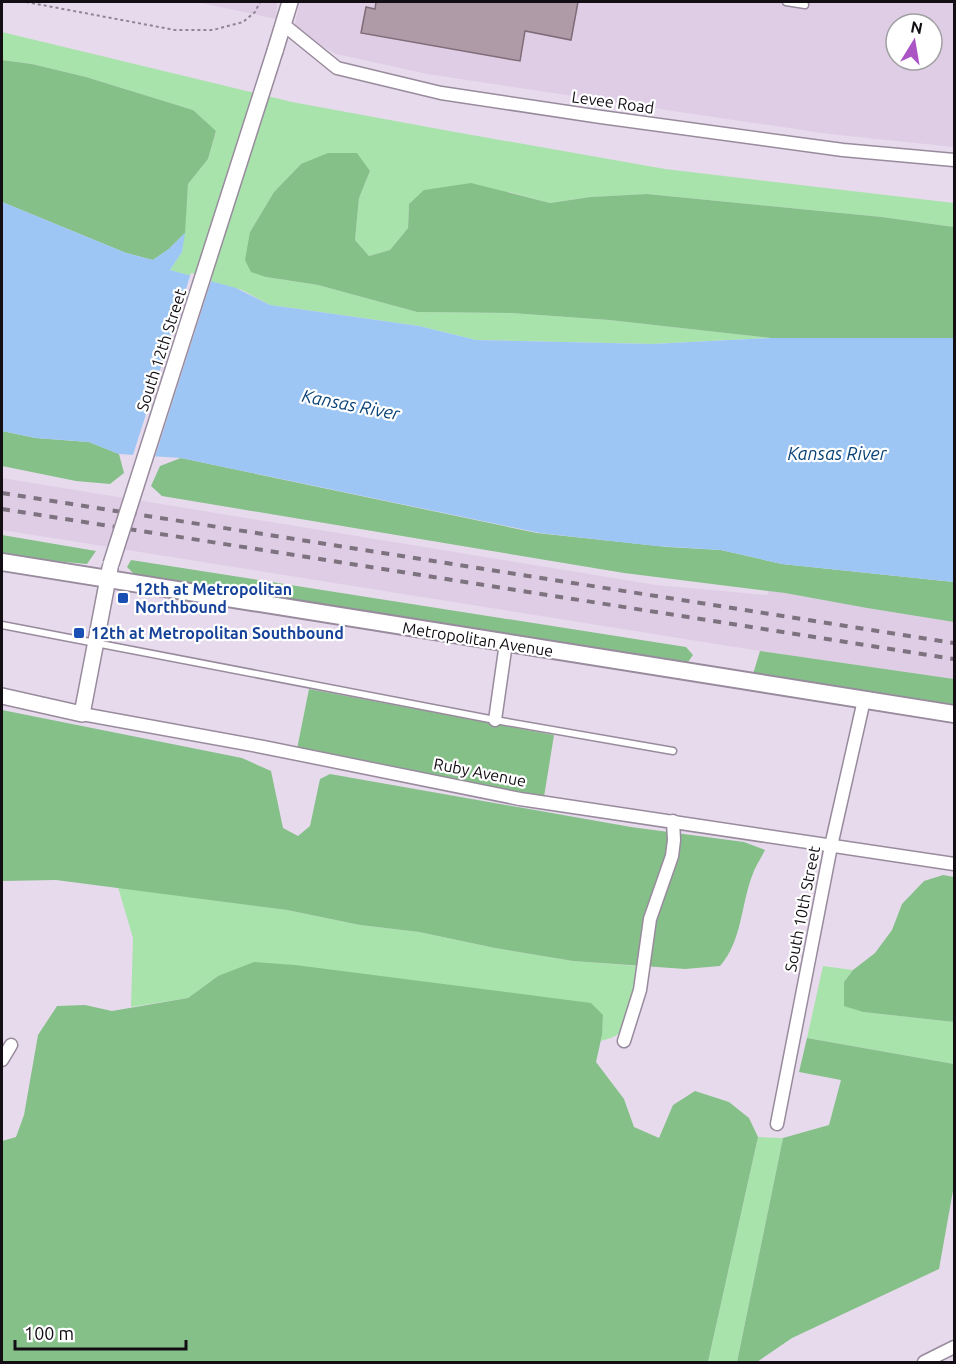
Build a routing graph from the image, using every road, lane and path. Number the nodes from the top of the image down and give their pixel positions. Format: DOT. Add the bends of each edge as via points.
graph roads {
  1 [pos="26,2"];
  2 [pos="260,2"];
  3 [pos="290,2"];
  4 [pos="786,2"];
  5 [pos="805,5"];
  6 [pos="284,25"];
  7 [pos="954,160"];
  8 [pos="2,562"];
  9 [pos="109,572"];
  10 [pos="2,625"];
  11 [pos="506,643"];
  12 [pos="95,644"];
  13 [pos="2,696"];
  14 [pos="864,700"];
  15 [pos="82,714"];
  16 [pos="954,714"];
  17 [pos="495,720"];
  18 [pos="672,750"];
  19 [pos="673,821"];
  20 [pos="831,846"];
  21 [pos="954,864"];
  22 [pos="624,1041"];
  23 [pos="11,1045"];
  24 [pos="2,1060"];
  25 [pos="777,1124"];
  26 [pos="954,1347"];
  27 [pos="924,1362"];
  1 -- 2 [label="path" via="175,30 213,30 243,22"];
  3 -- 6 [label="street, South 12th Street"];
  4 -- 5 [label="lane"];
  6 -- 7 [label="street, Levee Road" via="337,69 441,93 820,147"];
  6 -- 9 [label="street, South 12th Street, bridge"];
  8 -- 9 [label="main road, Metropolitan Avenue"];
  9 -- 11 [label="main road, Metropolitan Avenue"];
  9 -- 12 [label="street, South 12th Street"];
  10 -- 12 [label="lane"];
  11 -- 14 [label="main road, Metropolitan Avenue"];
  11 -- 17 [label="street"];
  12 -- 15 [label="street, South 12th Street"];
  12 -- 17 [label="lane"];
  13 -- 15 [label="street, Ruby Avenue"];
  14 -- 16 [label="main road, Metropolitan Avenue"];
  14 -- 20 [label="street, South 10th Street"];
  15 -- 19 [label="street, Ruby Avenue" via="498,795"];
  17 -- 18 [label="lane"];
  19 -- 20 [label="street, Ruby Avenue"];
  19 -- 22 [label="street" via="672,856 650,920 640,990"];
  20 -- 21 [label="street, Ruby Avenue"];
  20 -- 25 [label="street, South 10th Street"];
  23 -- 24 [label="street"];
  26 -- 27 [label="street"];
}
